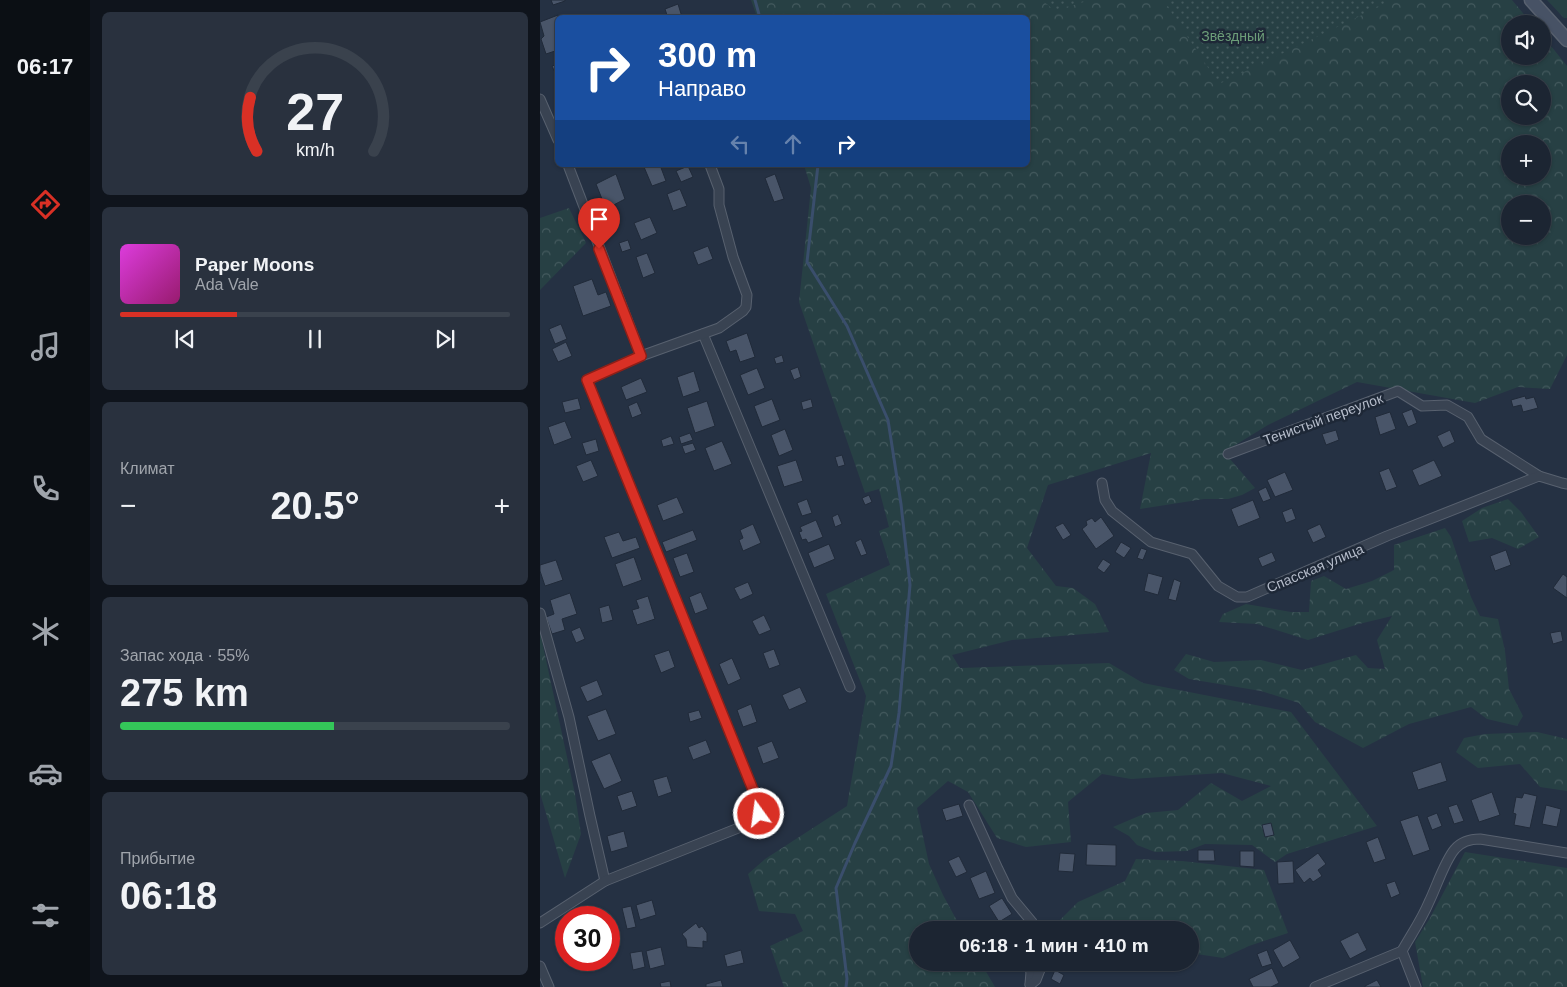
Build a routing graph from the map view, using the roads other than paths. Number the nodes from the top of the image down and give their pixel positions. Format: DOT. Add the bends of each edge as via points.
graph roads {
  1 [pos="1531,0"];
  2 [pos="1567,40"];
  3 [pos="540,99"];
  4 [pos="555,133"];
  5 [pos="569,167"];
  6 [pos="711,167"];
  7 [pos="703,334"];
  8 [pos="641,356"];
  9 [pos="1228,454"];
  10 [pos="1539,476"];
  11 [pos="1102,483"];
  12 [pos="1567,484"];
  13 [pos="540,613"];
  14 [pos="850,687"];
  15 [pos="969,805"];
  16 [pos="1567,853"];
  17 [pos="605,881"];
  18 [pos="1031,921"];
  19 [pos="540,923"];
  20 [pos="1402,951"];
  21 [pos="540,966"];
  22 [pos="1031,971"];
  23 [pos="1040,971"];
  24 [pos="1030,986"];
  25 [pos="548,987"];
  26 [pos="1315,987"];
  27 [pos="1416,987"];
  1 -- 2 [label="main road"];
  3 -- 4 [label="street"];
  5 -- 8 [label="street"];
  6 -- 7 [label="street" via="747,304 743,311"];
  7 -- 8 [label="street"];
  7 -- 14 [label="street"];
  8 -- 17 [label="street" via="587,380 760,807 756,821"];
  9 -- 10 [label="street, Тенистый переулок" via="1398,391 1422,406 1447,405 1468,417 1481,439"];
  10 -- 11 [label="street, Спасская улица" via="1241,598 1218,586 1192,554 1151,542 1119,517 1108,506"];
  10 -- 12 [label="street"];
  13 -- 17 [label="street" via="569,717"];
  15 -- 18 [label="street" via="1012,898"];
  16 -- 20 [label="street" via="1480,839 1463,843 1449,858"];
  17 -- 19 [label="street"];
  20 -- 26 [label="street"];
  20 -- 27 [label="street"];
  21 -- 25 [label="street"];
  22 -- 24 [label="street"];
  23 -- 24 [label="street"];
}
